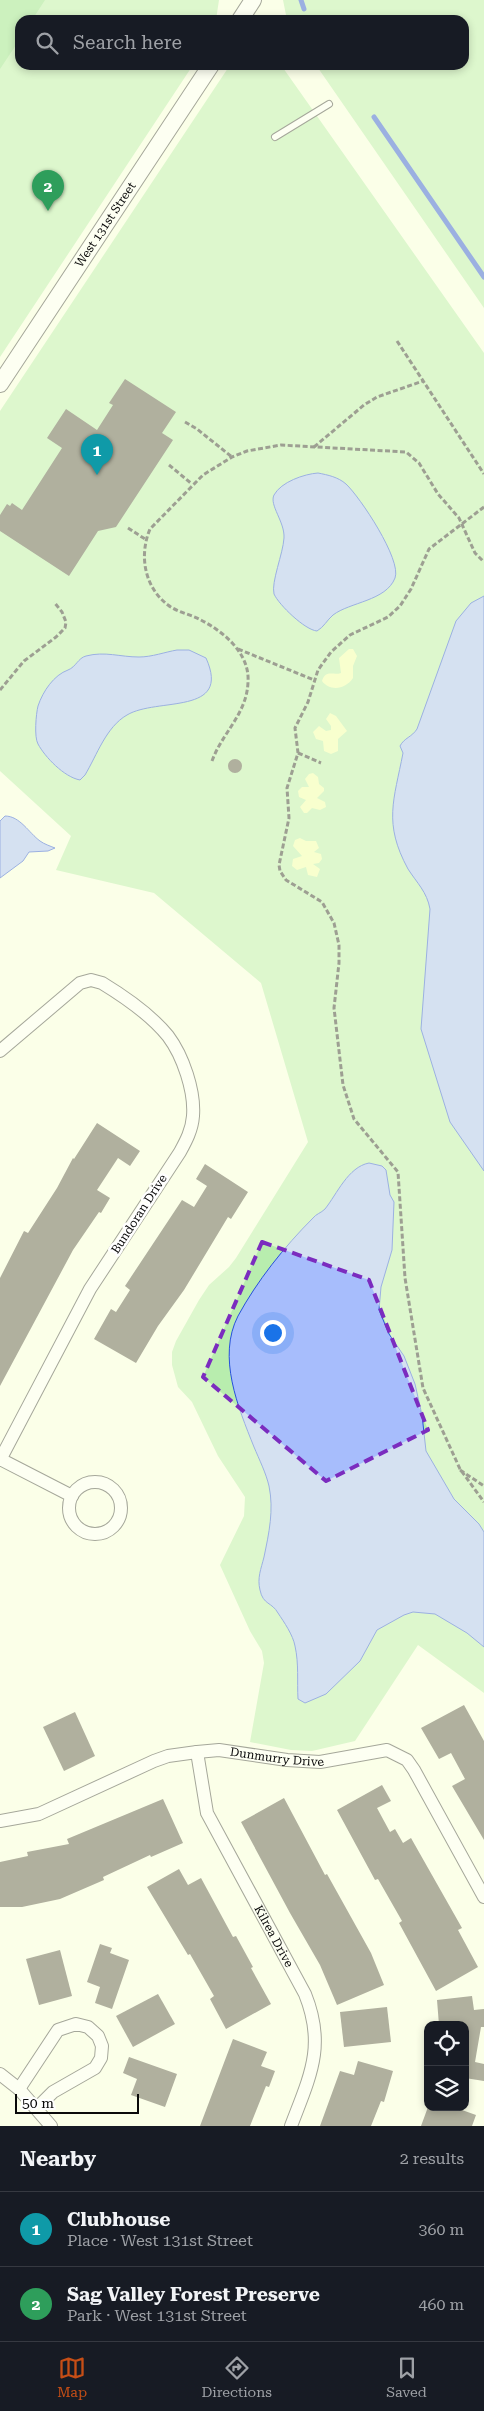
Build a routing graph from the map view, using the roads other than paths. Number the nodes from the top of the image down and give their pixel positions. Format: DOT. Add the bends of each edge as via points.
graph roads {
  1 [pos="253,0"];
  2 [pos="243,15"];
  3 [pos="207,70"];
  4 [pos="329,104"];
  5 [pos="274,137"];
  6 [pos="0,384"];
  7 [pos="0,1051"];
  8 [pos="0,1460"];
  9 [pos="72,1496"];
  10 [pos="197,1752"];
  11 [pos="0,1821"];
  12 [pos="484,1897"];
  13 [pos="0,2074"];
  14 [pos="19,2089"];
  15 [pos="37,2108"];
  16 [pos="51,2126"];
  17 [pos="291,2126"];
  1 -- 2 [label="street"];
  3 -- 6 [label="street, West 131st Street"];
  4 -- 5 [label="lane"];
  7 -- 8 [label="street, Bundoran Drive" via="80,983 91,980 102,983 157,1024 175,1047 192,1097 191,1126 180,1152 90,1289"];
  8 -- 9 [label="street"];
  9 -- 9 [label="street" via="71,1517 83,1532 102,1534 117,1523 122,1504 110,1486 99,1482 87,1483"];
  10 -- 11 [label="street, Dunmurry Drive" via="154,1761 39,1814"];
  10 -- 12 [label="street, Dunmurry Drive" via="219,1750 305,1762 387,1750 397,1753 414,1770"];
  10 -- 17 [label="street, Kilrea Drive" via="207,1813 313,2014 316,2035 314,2057"];
  13 -- 14 [label="street"];
  14 -- 15 [label="street"];
  14 -- 15 [label="street" via="58,2030 76,2024 88,2027 98,2036 102,2058 95,2068 53,2092"];
  15 -- 16 [label="street"];
}
